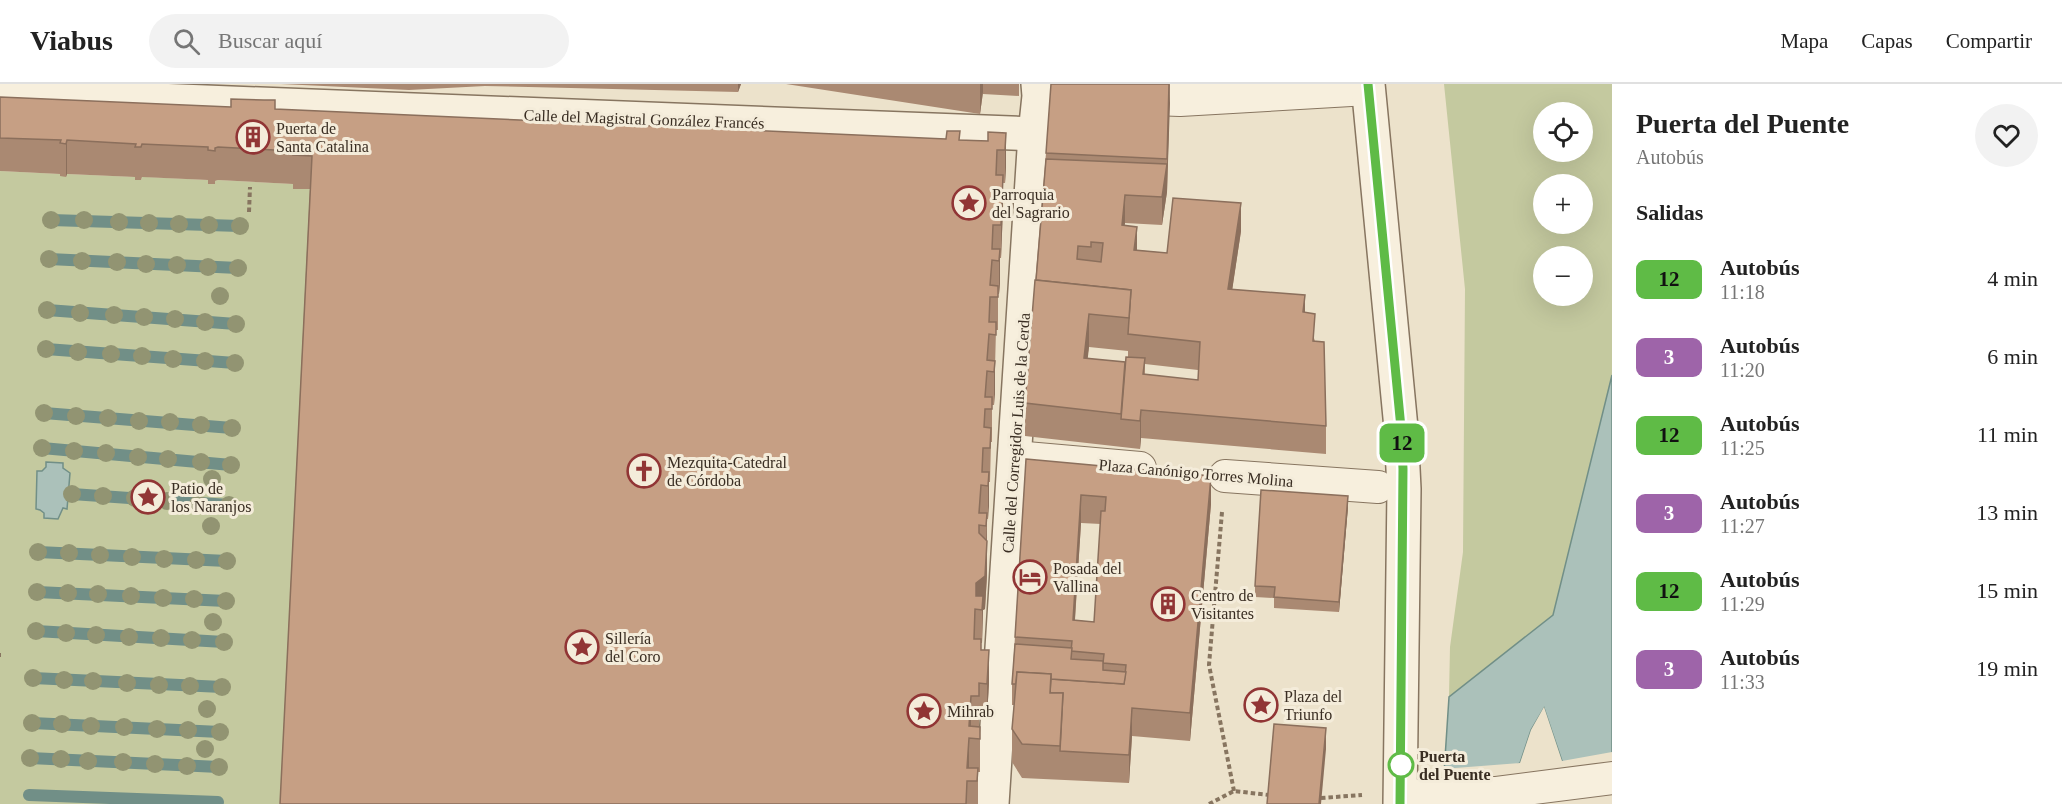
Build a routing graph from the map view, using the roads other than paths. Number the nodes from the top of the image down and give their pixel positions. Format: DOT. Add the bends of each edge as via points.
graph roads {
  1 [pos="1368,87"];
  2 [pos="138,91"];
  3 [pos="1046,92"];
  4 [pos="0,94"];
  5 [pos="253,94"];
  6 [pos="1098,98"];
  7 [pos="1035,134"];
  8 [pos="1014,457"];
  9 [pos="1140,468"];
  10 [pos="1225,476"];
  11 [pos="1378,487"];
  12 [pos="1612,778"];
  13 [pos="1401,800"];
  14 [pos="992,804"];
  1 -- 6 [label="street" via="1180,100"];
  1 -- 13 [label="street" via="1403,459"];
  2 -- 4 [label="street, Calle del Magistral González Francés"];
  2 -- 5 [label="street, Calle del Magistral González Francés"];
  3 -- 7 [label="street, Calle del Corregidor Luis de la Cerda"];
  5 -- 7 [label="street, Calle del Magistral González Francés"];
  7 -- 8 [label="street, Calle del Corregidor Luis de la Cerda"];
  8 -- 9 [label="street, Plaza Canónigo Torres Molina"];
  8 -- 14 [label="street, Calle del Corregidor Luis de la Cerda"];
  10 -- 11 [label="street, Plaza Canónigo Torres Molina"];
  12 -- 13 [label="street" via="1495,793 1422,794"];
}
